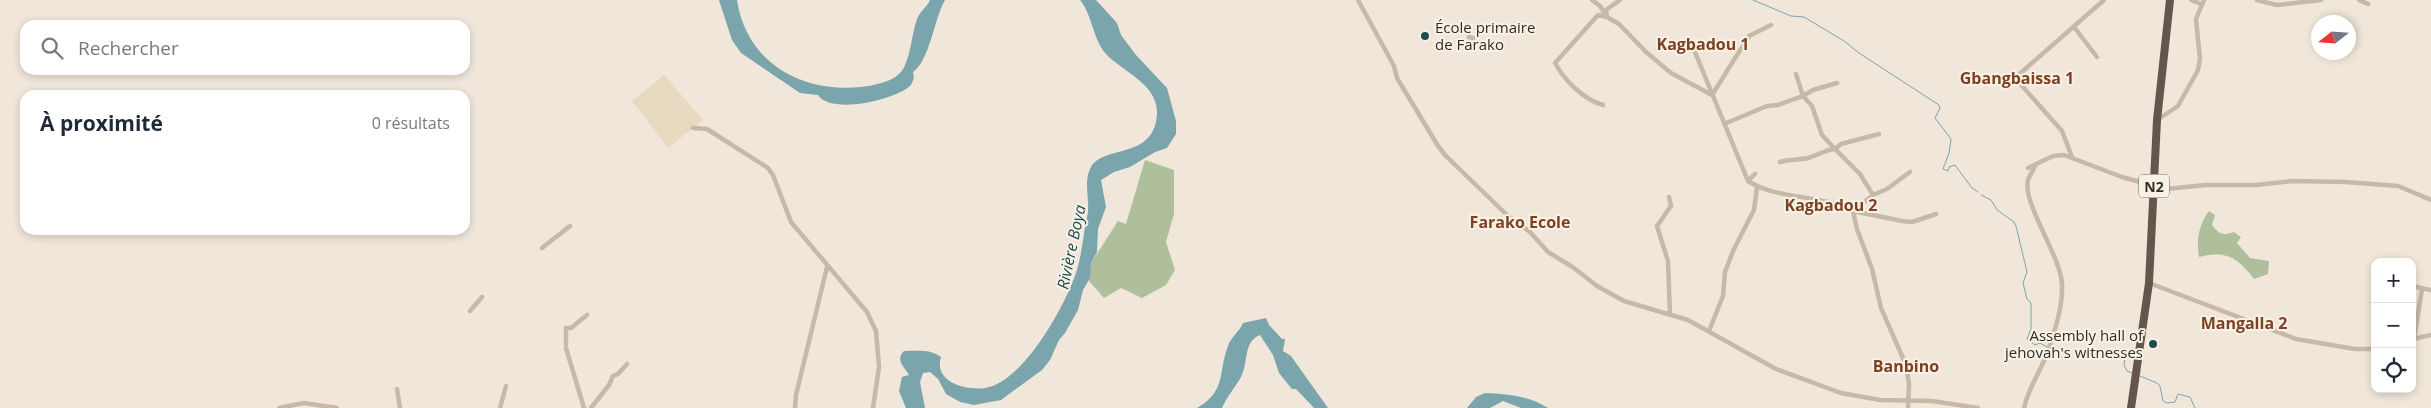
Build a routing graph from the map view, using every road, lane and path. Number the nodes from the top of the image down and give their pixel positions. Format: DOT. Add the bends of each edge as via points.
graph roads {
  1 [pos="1358,0"];
  2 [pos="1592,0"];
  3 [pos="1620,0"];
  4 [pos="2104,0"];
  5 [pos="2170,0"];
  6 [pos="2191,0"];
  7 [pos="2256,0"];
  8 [pos="2321,0"];
  9 [pos="2359,0"];
  10 [pos="2203,2"];
  11 [pos="2368,4"];
  12 [pos="1607,16"];
  13 [pos="1771,25"];
  14 [pos="2074,27"];
  15 [pos="1690,40"];
  16 [pos="2097,58"];
  17 [pos="1796,74"];
  18 [pos="1838,83"];
  19 [pos="1711,92"];
  20 [pos="1803,96"];
  21 [pos="1603,106"];
  22 [pos="2157,120"];
  23 [pos="1724,124"];
  24 [pos="693,128"];
  25 [pos="1879,134"];
  26 [pos="1835,149"];
  27 [pos="2072,157"];
  28 [pos="1780,162"];
  29 [pos="2035,166"];
  30 [pos="2028,168"];
  31 [pos="1910,172"];
  32 [pos="1755,174"];
  33 [pos="1748,181"];
  34 [pos="2154,186"];
  35 [pos="1757,187"];
  36 [pos="1873,195"];
  37 [pos="1670,197"];
  38 [pos="2431,200"];
  39 [pos="1853,211"];
  40 [pos="1936,214"];
  41 [pos="570,226"];
  42 [pos="542,248"];
  43 [pos="827,267"];
  44 [pos="2148,283"];
  45 [pos="2416,287"];
  46 [pos="2422,289"];
  47 [pos="2431,290"];
  48 [pos="482,298"];
  49 [pos="470,311"];
  50 [pos="1670,314"];
  51 [pos="587,315"];
  52 [pos="2416,322"];
  53 [pos="1709,330"];
  54 [pos="2431,335"];
  55 [pos="2416,338"];
  56 [pos="2371,349"];
  57 [pos="626,364"];
  58 [pos="506,386"];
  59 [pos="397,389"];
  60 [pos="1908,400"];
  61 [pos="279,408"];
  62 [pos="337,408"];
  63 [pos="400,408"];
  64 [pos="500,408"];
  65 [pos="584,408"];
  66 [pos="592,408"];
  67 [pos="794,408"];
  68 [pos="873,408"];
  69 [pos="1908,408"];
  70 [pos="1978,408"];
  71 [pos="2024,408"];
  72 [pos="2131,408"];
  1 -- 50 [label="street" via="1404,91 1438,146 1510,220 1530,232 1548,252 1597,286 1624,301"];
  2 -- 12 [label="street"];
  3 -- 12 [label="street" via="1606,10"];
  4 -- 14 [label="street"];
  5 -- 22 [label="highway, N2"];
  6 -- 10 [label="street"];
  7 -- 8 [label="street" via="2277,5"];
  9 -- 11 [label="street"];
  10 -- 22 [label="street" via="2196,19 2198,70 2178,106"];
  12 -- 19 [label="street" via="1620,24 1671,73"];
  12 -- 21 [label="street" via="1598,15 1555,62 1576,89 1590,101"];
  13 -- 19 [label="street" via="1749,36"];
  14 -- 16 [label="street"];
  14 -- 27 [label="street" via="2015,78 2062,131"];
  15 -- 19 [label="street"];
  17 -- 20 [label="street"];
  18 -- 20 [label="street"];
  19 -- 23 [label="street"];
  20 -- 23 [label="street" via="1767,106"];
  20 -- 26 [label="street" via="1812,106 1822,134"];
  22 -- 34 [label="highway, N2"];
  23 -- 33 [label="street"];
  24 -- 43 [label="street" via="707,129 768,168 791,222"];
  25 -- 26 [label="street" via="1841,144"];
  26 -- 28 [label="street" via="1822,150 1809,158"];
  26 -- 36 [label="street" via="1860,174"];
  27 -- 29 [label="street" via="2053,156"];
  27 -- 34 [label="street"];
  29 -- 30 [label="street"];
  29 -- 71 [label="street" via="2028,187 2044,237 2058,263 2062,285 2061,308"];
  31 -- 36 [label="street"];
  32 -- 33 [label="street"];
  33 -- 35 [label="street"];
  34 -- 38 [label="street" via="2166,189 2292,181 2346,182 2398,186"];
  34 -- 44 [label="highway, N2"];
  35 -- 39 [label="street" via="1814,198"];
  35 -- 53 [label="street" via="1754,210 1725,272 1723,296"];
  36 -- 39 [label="street"];
  37 -- 50 [label="street" via="1670,206 1657,226 1668,262"];
  39 -- 40 [label="street" via="1912,222"];
  39 -- 60 [label="street" via="1881,308 1906,365"];
  41 -- 42 [label="street"];
  43 -- 67 [label="street"];
  43 -- 68 [label="street" via="867,312 876,331 879,367"];
  44 -- 56 [label="street" via="2296,339"];
  44 -- 72 [label="highway, N2"];
  45 -- 46 [label="street"];
  46 -- 47 [label="street"];
  46 -- 52 [label="street"];
  48 -- 49 [label="street"];
  50 -- 53 [label="street"];
  51 -- 65 [label="street" via="571,328 566,328 566,346"];
  53 -- 60 [label="street" via="1776,369 1806,382 1880,400"];
  54 -- 55 [label="street"];
  57 -- 66 [label="street" via="613,376"];
  58 -- 64 [label="street"];
  59 -- 63 [label="street"];
  60 -- 69 [label="street"];
  60 -- 70 [label="street"];
  61 -- 62 [label="street" via="304,403"];
}
